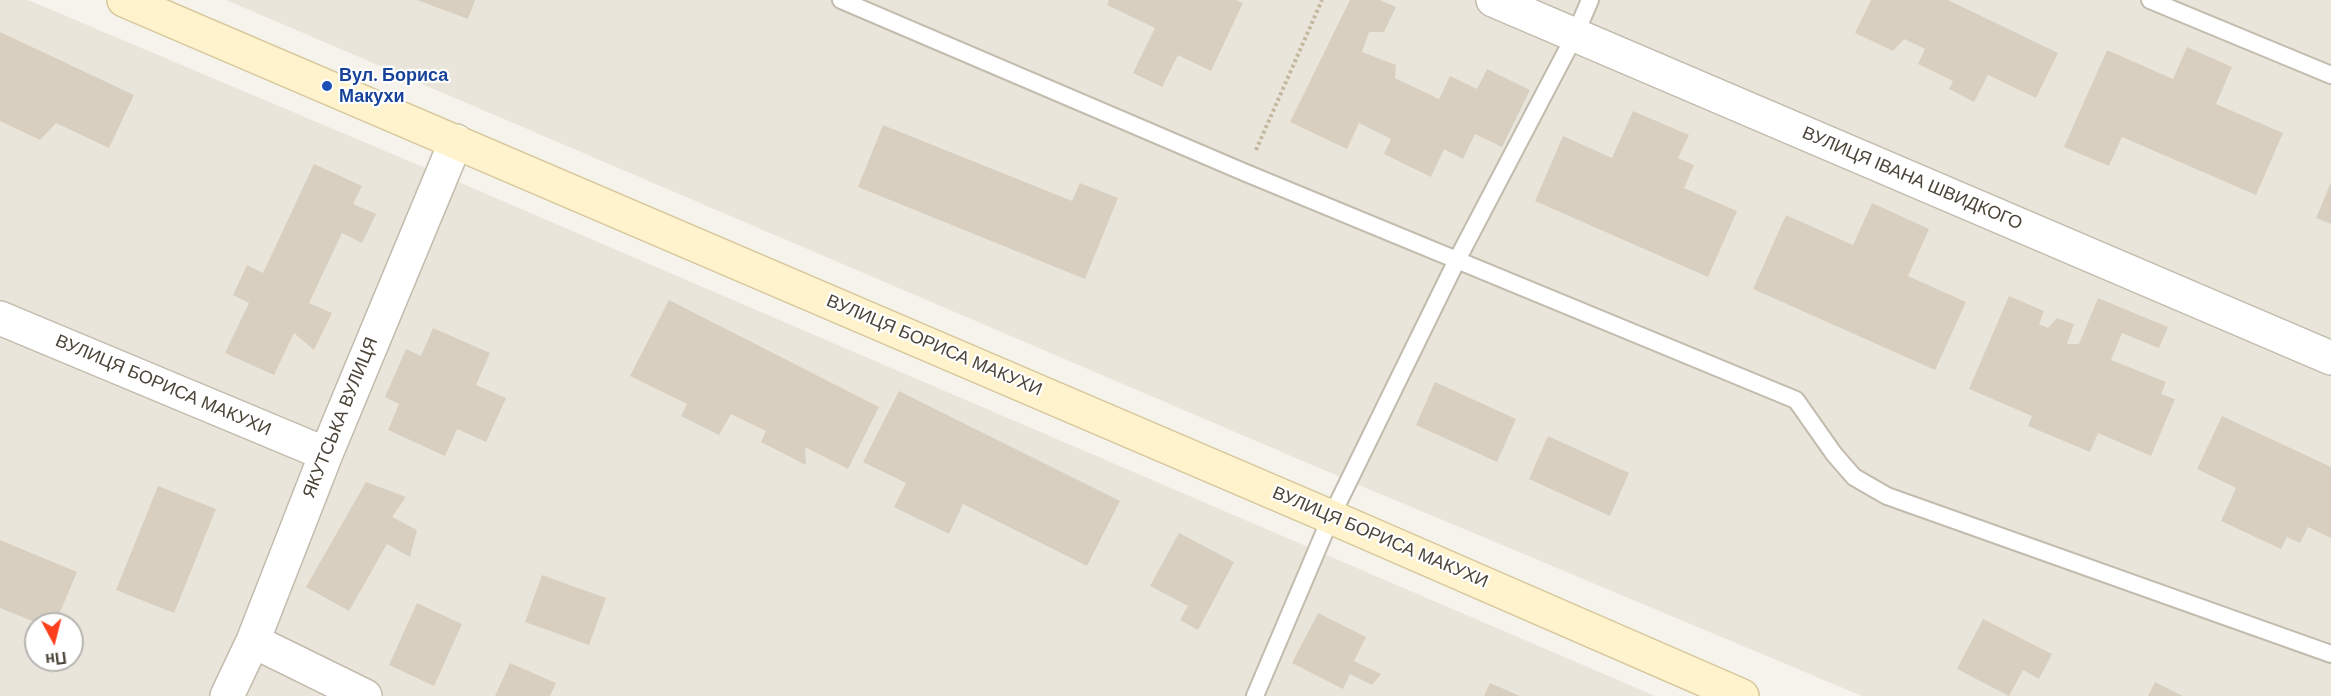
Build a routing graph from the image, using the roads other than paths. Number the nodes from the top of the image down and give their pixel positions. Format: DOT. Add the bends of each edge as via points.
graph roads {
  1 [pos="124,0"];
  2 [pos="841,0"];
  3 [pos="1493,0"];
  4 [pos="1590,0"];
  5 [pos="2150,0"];
  6 [pos="1575,35"];
  7 [pos="2331,75"];
  8 [pos="456,141"];
  9 [pos="1457,260"];
  10 [pos="0,318"];
  11 [pos="2331,358"];
  12 [pos="326,454"];
  13 [pos="1331,517"];
  14 [pos="253,641"];
  15 [pos="2331,654"];
  16 [pos="227,696"];
  17 [pos="365,696"];
  18 [pos="1255,696"];
  19 [pos="1742,696"];
  1 -- 8 [label="main road, ВУЛИЦЯ БОРИСА МАКУХИ"];
  2 -- 9 [label="lane"];
  3 -- 6 [label="street, ВУЛИЦЯ ІВАНА ШВИДКОГО"];
  4 -- 6 [label="lane"];
  5 -- 7 [label="lane"];
  6 -- 9 [label="lane"];
  6 -- 11 [label="street, ВУЛИЦЯ ІВАНА ШВИДКОГО"];
  8 -- 12 [label="street, ЯКУТСЬКА ВУЛИЦЯ"];
  8 -- 13 [label="main road, ВУЛИЦЯ БОРИСА МАКУХИ"];
  9 -- 13 [label="lane"];
  9 -- 15 [label="lane" via="1796,400 1854,477 1887,496"];
  10 -- 12 [label="street, ВУЛИЦЯ БОРИСА МАКУХИ"];
  12 -- 14 [label="street, ЯКУТСЬКА ВУЛИЦЯ"];
  13 -- 18 [label="lane"];
  13 -- 19 [label="main road, ВУЛИЦЯ БОРИСА МАКУХИ"];
  14 -- 16 [label="street, ЯКУТСЬКА ВУЛИЦЯ"];
  14 -- 17 [label="street"];
}
